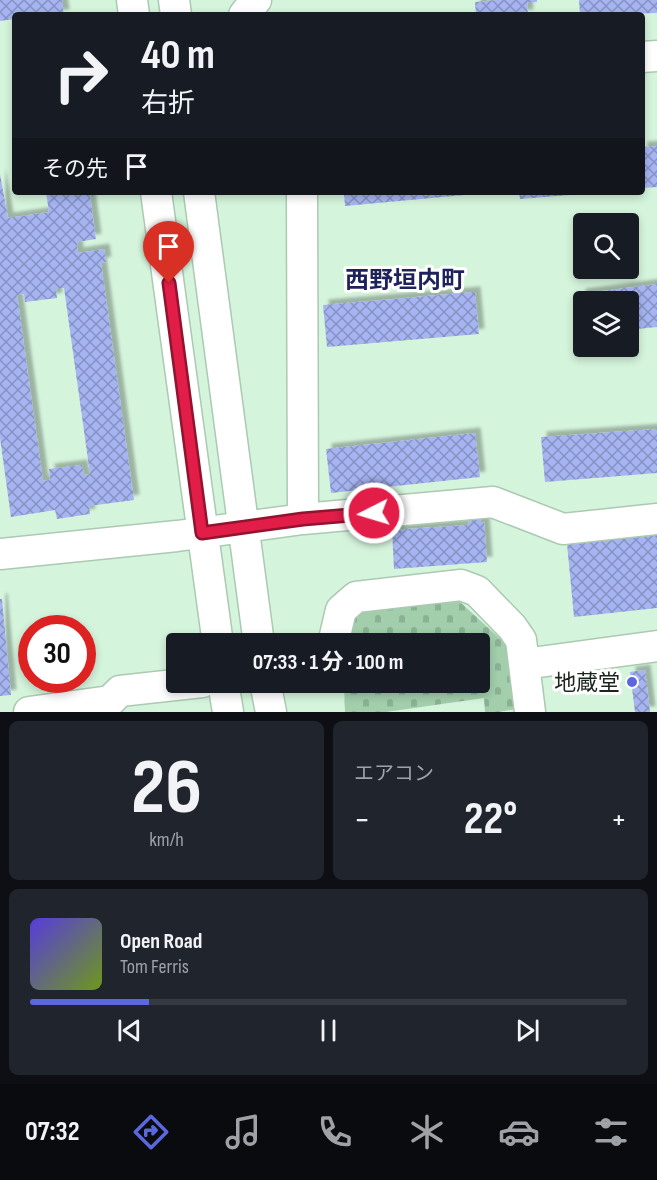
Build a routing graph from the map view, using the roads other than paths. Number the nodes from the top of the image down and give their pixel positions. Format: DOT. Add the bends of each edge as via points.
graph roads {
  1 [pos="256,0"];
  2 [pos="246,12"];
  3 [pos="156,195"];
  4 [pos="199,195"];
  5 [pos="302,195"];
  6 [pos="303,519"];
  7 [pos="657,519"];
  8 [pos="242,527"];
  9 [pos="202,533"];
  10 [pos="0,554"];
  11 [pos="216,633"];
  12 [pos="257,633"];
  13 [pos="336,633"];
  14 [pos="657,646"];
  15 [pos="524,664"];
  16 [pos="166,686"];
  17 [pos="225,693"];
  18 [pos="267,693"];
  19 [pos="110,707"];
  20 [pos="29,712"];
  21 [pos="228,712"];
  22 [pos="271,712"];
  23 [pos="530,712"];
  1 -- 2 [label="street"];
  3 -- 9 [label="street"];
  4 -- 8 [label="street"];
  5 -- 6 [label="street"];
  6 -- 7 [label="street" via="493,502 563,529"];
  6 -- 8 [label="street"];
  8 -- 9 [label="street"];
  8 -- 12 [label="street"];
  9 -- 10 [label="street"];
  9 -- 11 [label="street"];
  13 -- 15 [label="street" via="341,610 356,597 461,585 477,591 512,627 521,640"];
  14 -- 15 [label="street"];
  15 -- 23 [label="street"];
  16 -- 19 [label="street" via="120,691"];
  17 -- 21 [label="street"];
  18 -- 22 [label="street"];
  19 -- 20 [label="street"];
}
